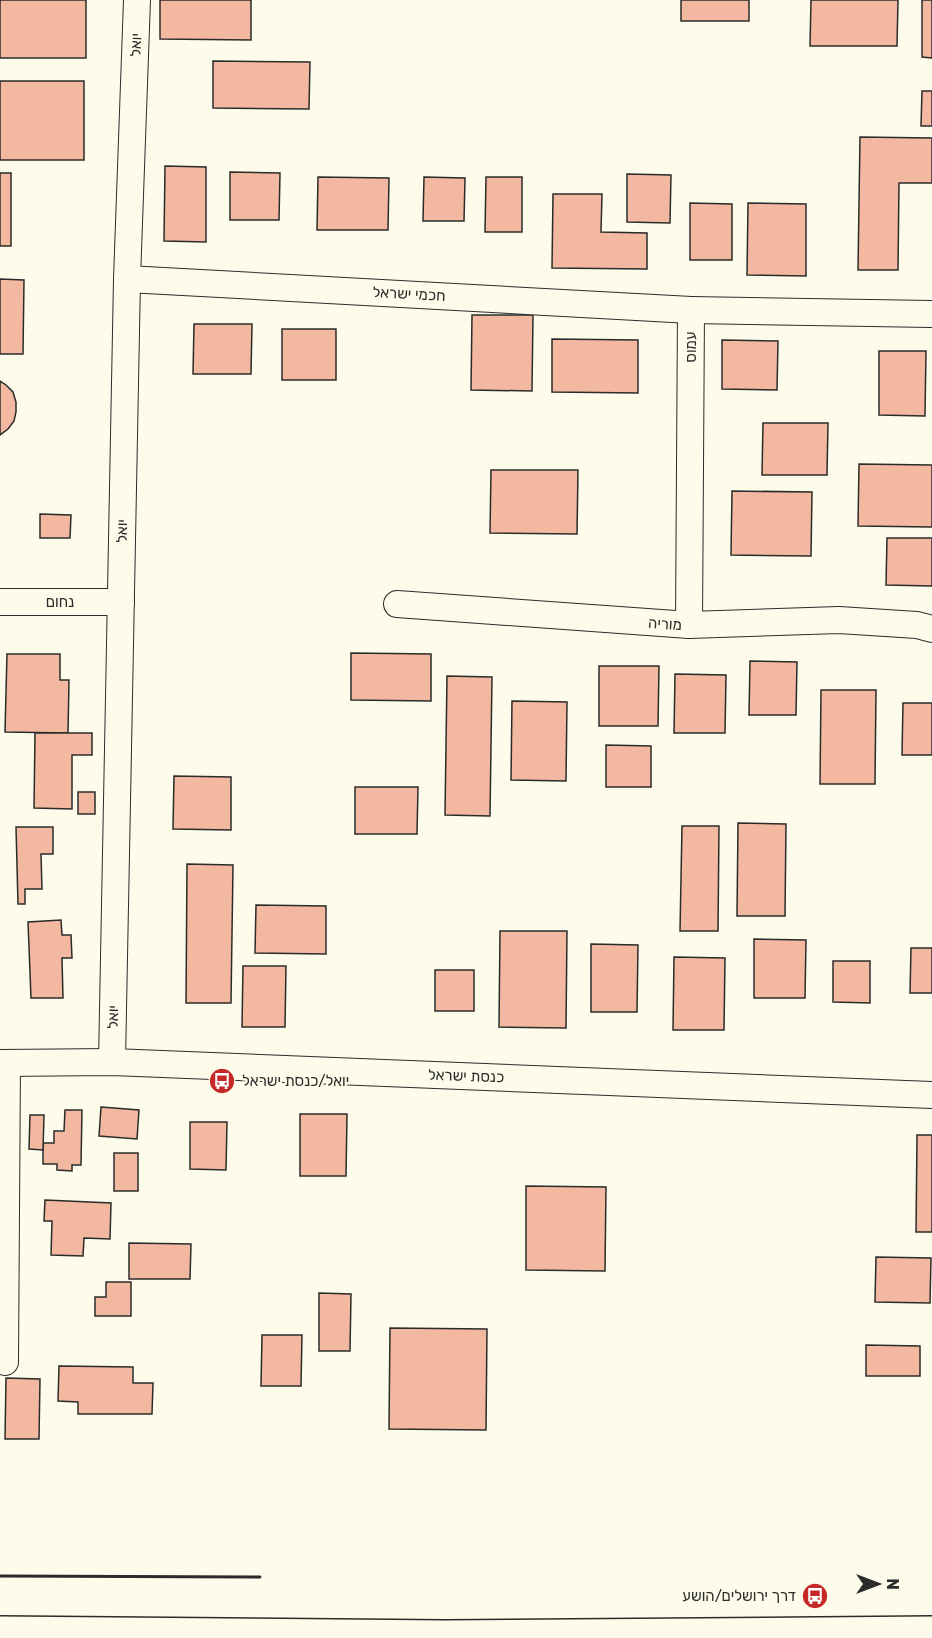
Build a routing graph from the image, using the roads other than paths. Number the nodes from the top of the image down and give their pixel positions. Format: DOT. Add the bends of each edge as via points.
graph roads {
  1 [pos="137,0"];
  2 [pos="127,279"];
  3 [pos="691,310"];
  4 [pos="932,314"];
  5 [pos="0,602"];
  6 [pos="121,602"];
  7 [pos="397,604"];
  8 [pos="689,626"];
  9 [pos="932,629"];
  10 [pos="112,1062"];
  11 [pos="3,1063"];
  12 [pos="932,1095"];
  13 [pos="5,1362"];
  14 [pos="0,1633"];
  15 [pos="930,1633"];
  1 -- 2 [label="street, יואל"];
  2 -- 3 [label="street, חכמי ישראל"];
  2 -- 6 [label="street, יואל"];
  3 -- 4 [label="street, עמוס"];
  3 -- 8 [label="street, עמוס"];
  5 -- 6 [label="street, נחום"];
  6 -- 10 [label="street, יואל"];
  7 -- 8 [label="street, מוריה"];
  8 -- 9 [label="street, מוריה" via="839,620"];
  10 -- 11 [label="street, כנסת ישראל"];
  10 -- 12 [label="street, כנסת ישראל"];
  11 -- 13 [label="street"];
  14 -- 15 [label="highway" via="458,1637"];
}
